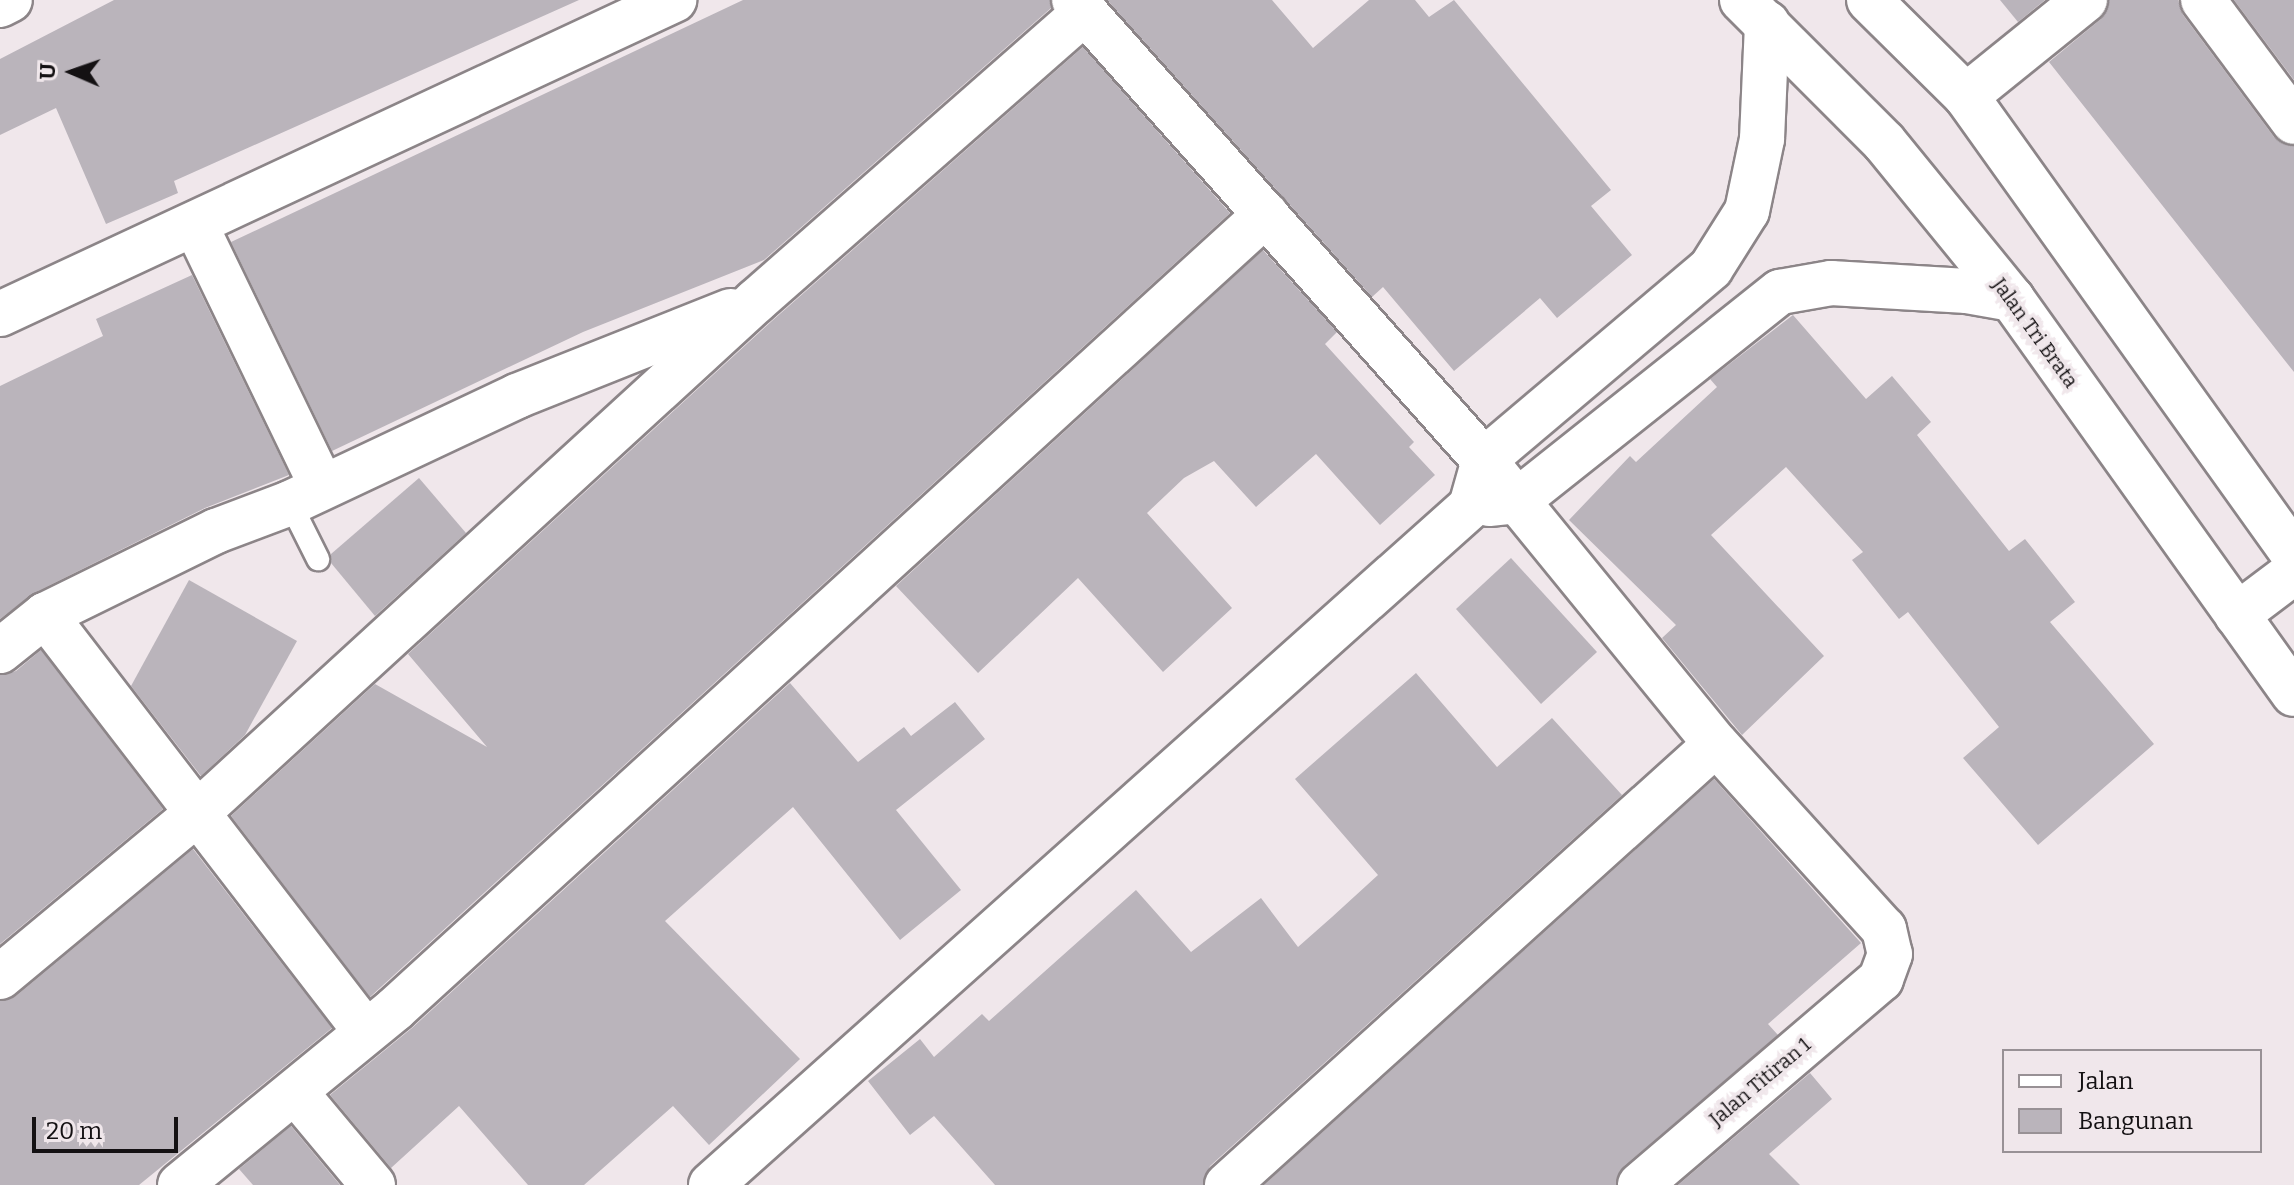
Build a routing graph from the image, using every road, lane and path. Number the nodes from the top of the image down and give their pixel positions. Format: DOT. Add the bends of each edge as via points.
graph roads {
  1 [pos="10,0"];
  2 [pos="674,0"];
  3 [pos="1869,0"];
  4 [pos="2085,0"];
  5 [pos="2203,0"];
  6 [pos="0,5"];
  7 [pos="1079,6"];
  8 [pos="1755,11"];
  9 [pos="1966,96"];
  10 [pos="2294,122"];
  11 [pos="1266,214"];
  12 [pos="195,224"];
  13 [pos="2012,299"];
  14 [pos="756,301"];
  15 [pos="0,314"];
  16 [pos="1484,460"];
  17 [pos="305,494"];
  18 [pos="1517,501"];
  19 [pos="1471,506"];
  20 [pos="2294,555"];
  21 [pos="318,559"];
  22 [pos="2294,572"];
  23 [pos="45,615"];
  24 [pos="2237,615"];
  25 [pos="0,651"];
  26 [pos="2294,694"];
  27 [pos="1716,744"];
  28 [pos="195,815"];
  29 [pos="0,977"];
  30 [pos="366,1032"];
  31 [pos="296,1093"];
  32 [pos="180,1185"];
  33 [pos="373,1185"];
  34 [pos="711,1185"];
  35 [pos="1227,1185"];
  36 [pos="1640,1185"];
  1 -- 6 [label="street"];
  2 -- 12 [label="street"];
  3 -- 9 [label="street"];
  4 -- 9 [label="street"];
  5 -- 10 [label="street"];
  7 -- 11 [label="street"];
  7 -- 14 [label="street"];
  8 -- 13 [label="street, Jalan Tri Brata" via="1884,142"];
  8 -- 16 [label="street" via="1762,139 1747,211 1711,268"];
  9 -- 20 [label="street"];
  11 -- 16 [label="street"];
  11 -- 30 [label="street"];
  12 -- 15 [label="street"];
  12 -- 17 [label="street"];
  13 -- 18 [label="street" via="1967,291 1831,283 1780,292"];
  13 -- 24 [label="street, Jalan Tri Brata"];
  14 -- 17 [label="street" via="517,396"];
  14 -- 28 [label="street"];
  16 -- 18 [label="street"];
  16 -- 19 [label="street"];
  17 -- 21 [label="lane"];
  17 -- 23 [label="street" via="216,531"];
  18 -- 19 [label="street"];
  18 -- 27 [label="street"];
  19 -- 34 [label="street"];
  22 -- 24 [label="street"];
  23 -- 25 [label="street"];
  23 -- 28 [label="street"];
  24 -- 26 [label="street, Jalan Tri Brata"];
  27 -- 35 [label="street"];
  27 -- 36 [label="street, Jalan Titiran 1" via="1884,929 1890,954 1881,979"];
  28 -- 29 [label="street"];
  28 -- 30 [label="street"];
  30 -- 31 [label="street"];
  31 -- 32 [label="street"];
  31 -- 33 [label="street"];
}
